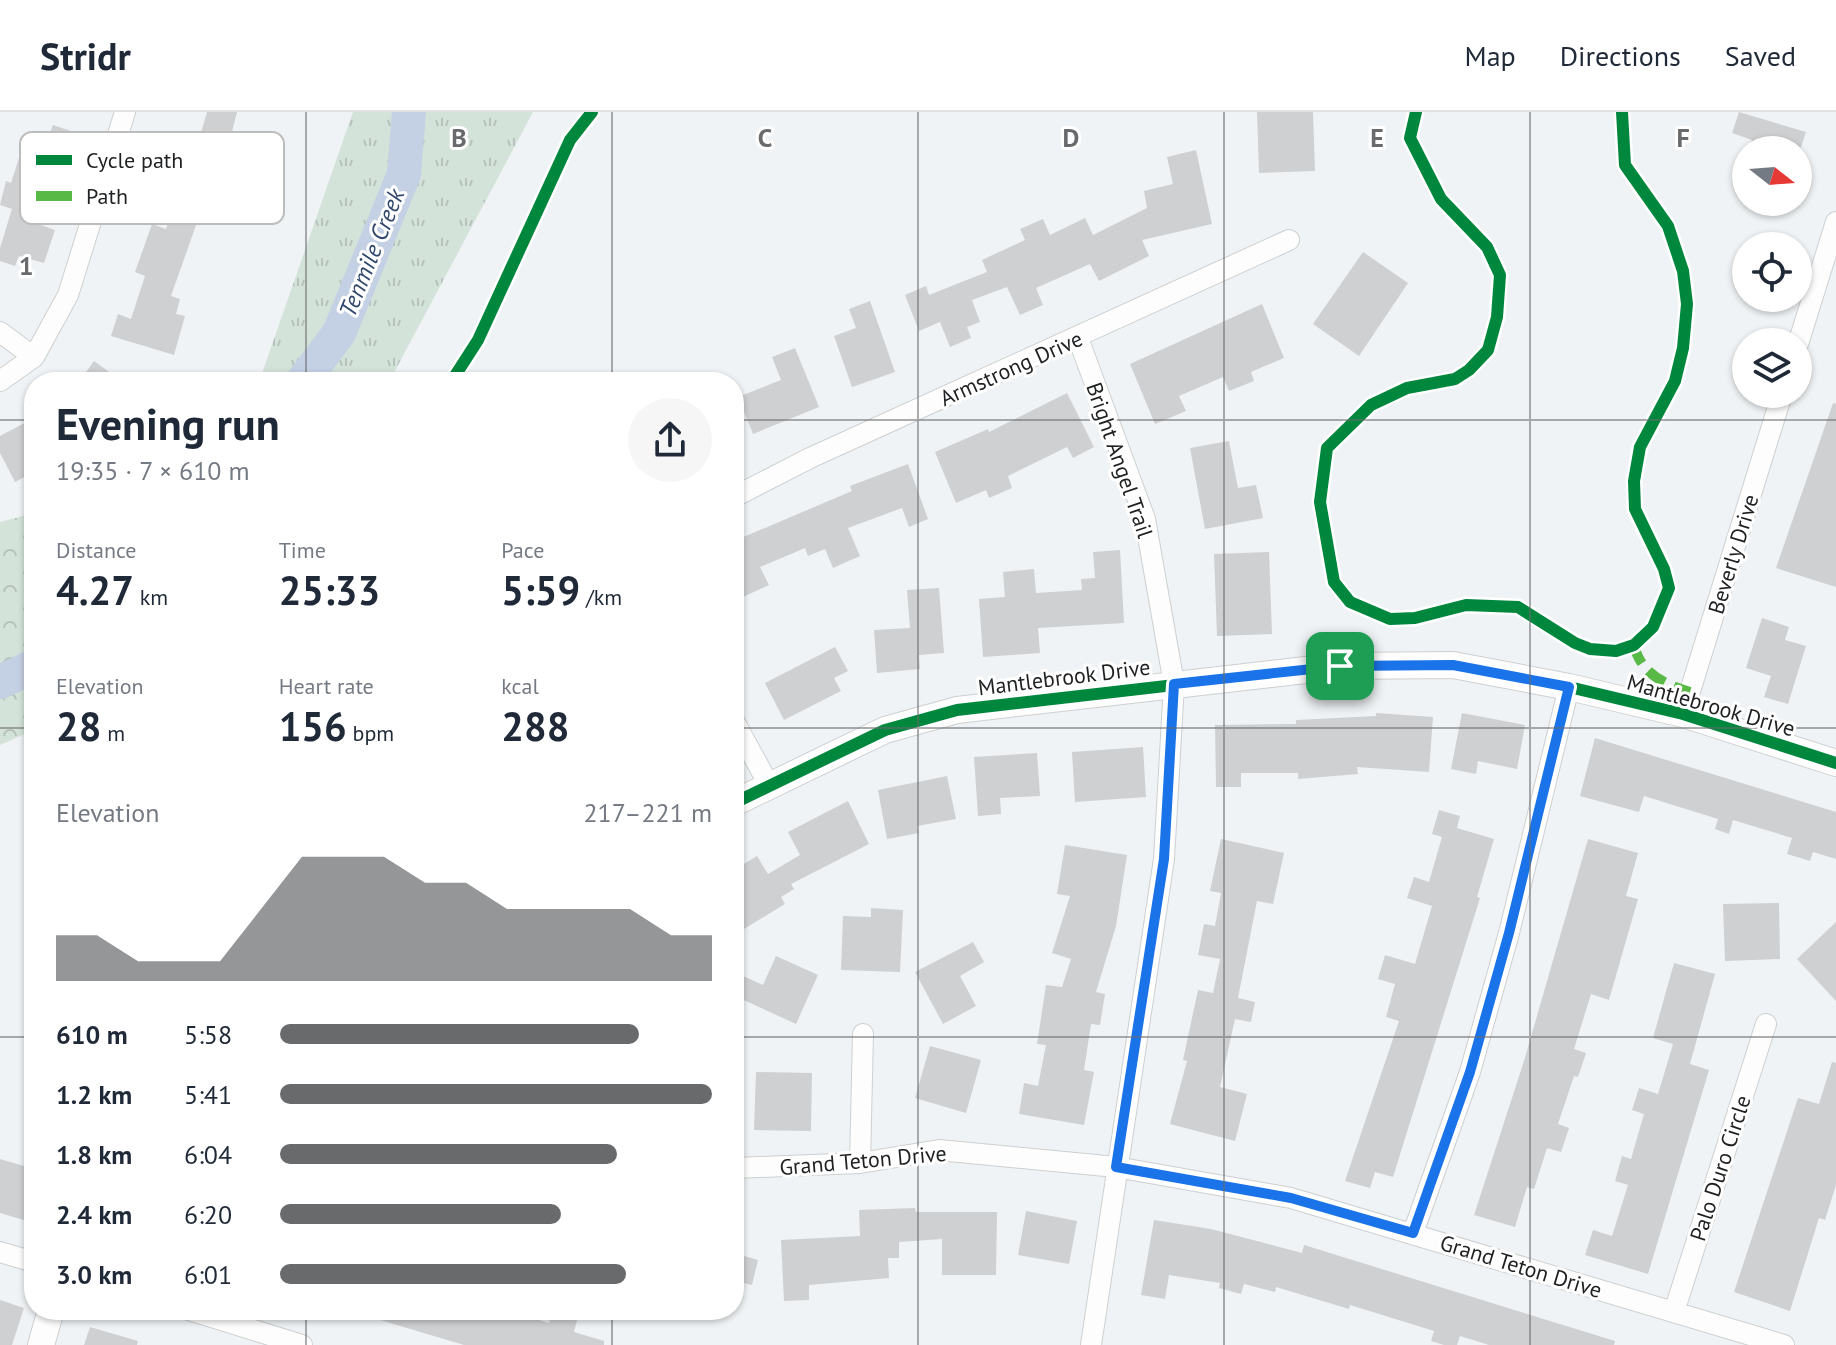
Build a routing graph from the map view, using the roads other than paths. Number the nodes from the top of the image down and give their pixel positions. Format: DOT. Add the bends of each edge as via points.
graph roads {
  1 [pos="125,112"];
  2 [pos="119,132"];
  3 [pos="1836,222"];
  4 [pos="90,224"];
  5 [pos="1289,240"];
  6 [pos="1803,328"];
  7 [pos="0,332"];
  8 [pos="1078,338"];
  9 [pos="34,357"];
  10 [pos="0,381"];
  11 [pos="1778,408"];
  12 [pos="744,492"];
  13 [pos="1174,684"];
  14 [pos="1569,687"];
  15 [pos="1683,714"];
  16 [pos="744,739"];
  17 [pos="1836,763"];
  18 [pos="769,785"];
  19 [pos="744,798"];
  20 [pos="1766,1024"];
  21 [pos="863,1034"];
  22 [pos="860,1163"];
  23 [pos="1116,1167"];
  24 [pos="744,1168"];
  25 [pos="1413,1233"];
  26 [pos="0,1252"];
  27 [pos="24,1259"];
  28 [pos="1674,1312"];
  29 [pos="48,1320"];
  30 [pos="221,1320"];
  31 [pos="41,1345"];
  32 [pos="302,1345"];
  33 [pos="1091,1345"];
  34 [pos="1784,1345"];
  1 -- 2 [label="street"];
  3 -- 6 [label="street"];
  4 -- 9 [label="street" via="68,295"];
  5 -- 8 [label="street, Armstrong Drive"];
  7 -- 9 [label="street"];
  8 -- 12 [label="street, Armstrong Drive"];
  8 -- 13 [label="street, Bright Angel Trail" via="1145,519"];
  9 -- 10 [label="street"];
  11 -- 15 [label="street, Beverly Drive"];
  13 -- 14 [label="street, Mantlebrook Drive" via="1340,666 1453,665"];
  13 -- 18 [label="street, Mantlebrook Drive" via="957,710 885,730"];
  13 -- 23 [label="street, Bright Angel Trail" via="1164,859"];
  14 -- 15 [label="street, Mantlebrook Drive"];
  14 -- 25 [label="street" via="1498,974"];
  15 -- 17 [label="street, Mantlebrook Drive"];
  16 -- 18 [label="street"];
  18 -- 19 [label="street, Mantlebrook Drive"];
  20 -- 28 [label="street, Palo Duro Circle"];
  21 -- 22 [label="street"];
  22 -- 23 [label="street, Grand Teton Drive" via="939,1150"];
  22 -- 24 [label="street, Grand Teton Drive"];
  23 -- 25 [label="street, Grand Teton Drive" via="1291,1198"];
  23 -- 33 [label="street, Bright Angel Trail"];
  25 -- 28 [label="street, Grand Teton Drive"];
  26 -- 27 [label="street"];
  28 -- 34 [label="street, Grand Teton Drive"];
  29 -- 31 [label="street"];
  30 -- 32 [label="street"];
}
